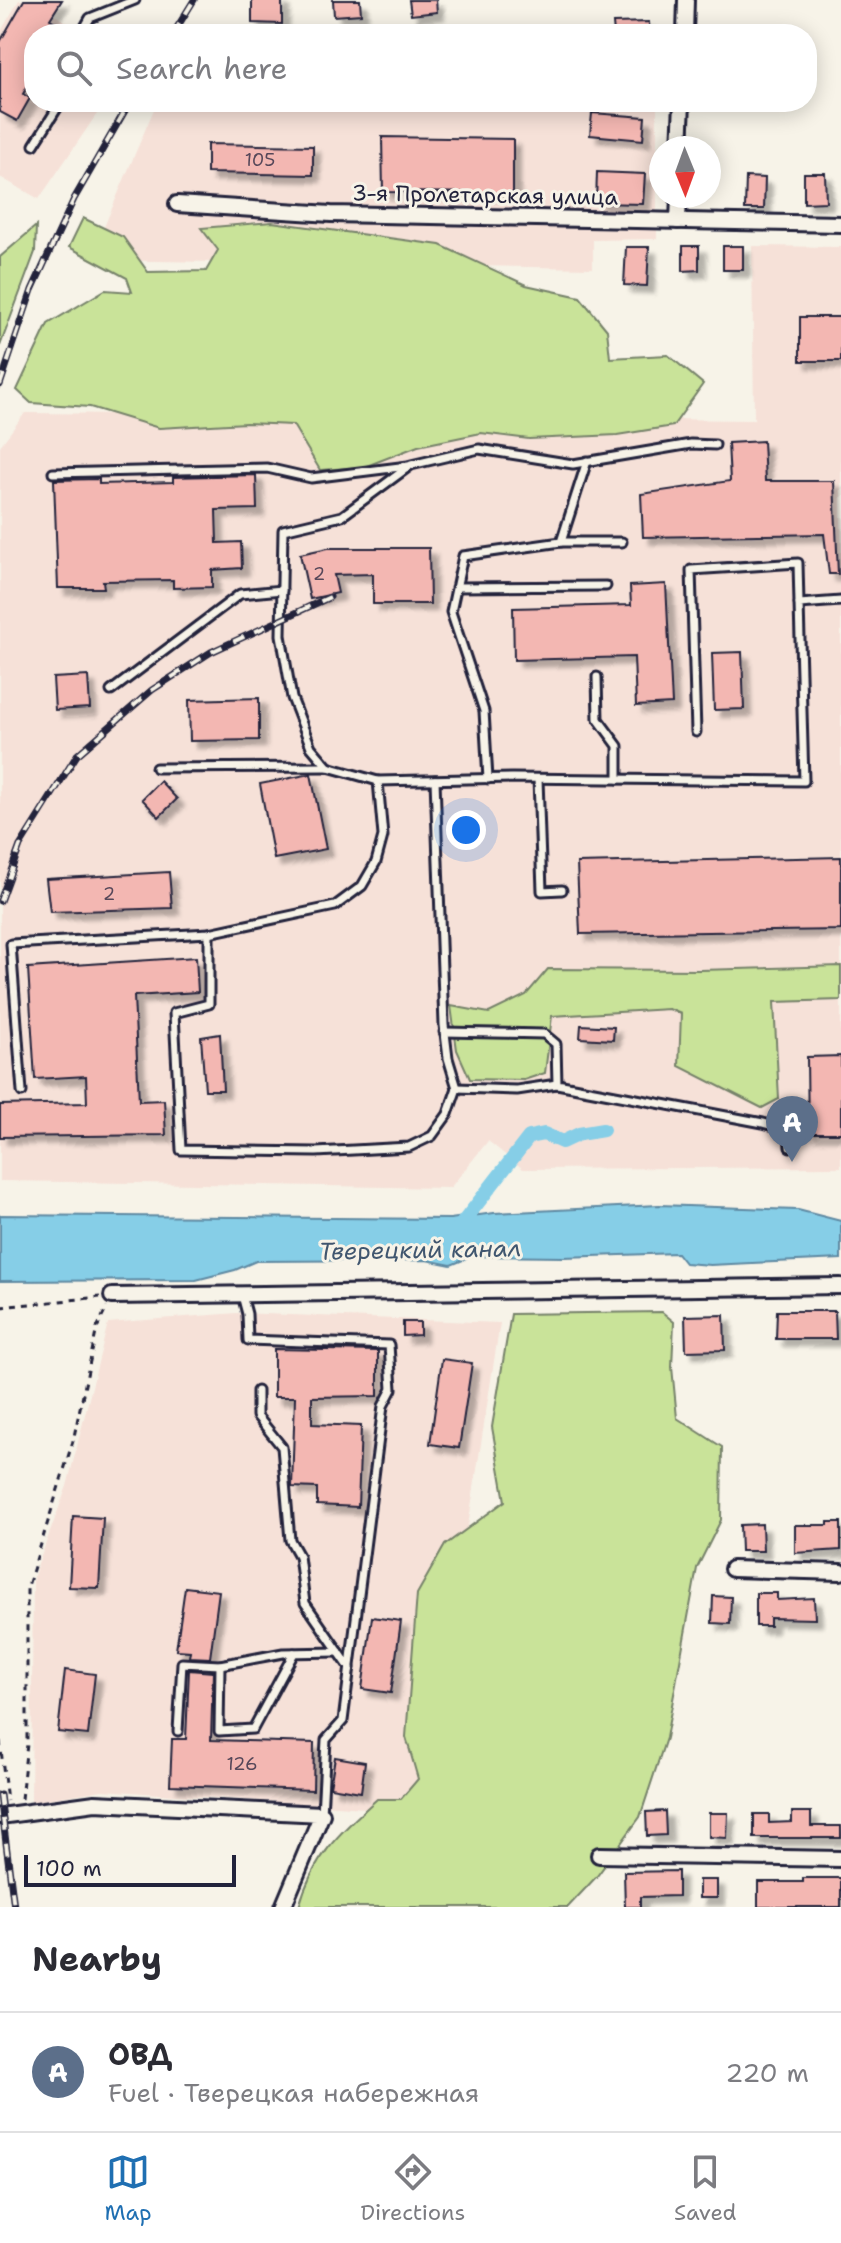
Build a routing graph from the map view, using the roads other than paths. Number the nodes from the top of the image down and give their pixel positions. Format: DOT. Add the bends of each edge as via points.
graph roads {
  1 [pos="135,0"];
  2 [pos="686,0"];
  3 [pos="87,24"];
  4 [pos="685,24"];
  5 [pos="55,112"];
  6 [pos="682,112"];
  7 [pos="681,136"];
  8 [pos="34,145"];
  9 [pos="177,204"];
  10 [pos="679,208"];
  11 [pos="678,221"];
  12 [pos="841,224"];
  13 [pos="715,445"];
  14 [pos="587,461"];
  15 [pos="411,465"];
  16 [pos="53,473"];
  17 [pos="561,542"];
  18 [pos="622,542"];
  19 [pos="606,586"];
  20 [pos="457,587"];
  21 [pos="282,590"];
  22 [pos="841,601"];
  23 [pos="799,604"];
  24 [pos="597,677"];
  25 [pos="111,691"];
  26 [pos="696,732"];
  27 [pos="328,767"];
  28 [pos="156,768"];
  29 [pos="488,779"];
  30 [pos="538,779"];
  31 [pos="618,779"];
  32 [pos="435,780"];
  33 [pos="378,781"];
  34 [pos="562,890"];
  35 [pos="209,933"];
  36 [pos="444,1032"];
  37 [pos="557,1084"];
  38 [pos="457,1088"];
  39 [pos="22,1092"];
  40 [pos="790,1147"];
  41 [pos="841,1286"];
  42 [pos="242,1295"];
  43 [pos="112,1296"];
  44 [pos="257,1391"];
  45 [pos="732,1569"];
  46 [pos="841,1572"];
  47 [pos="339,1652"];
  48 [pos="294,1653"];
  49 [pos="220,1665"];
  50 [pos="350,1668"];
  51 [pos="178,1731"];
  52 [pos="322,1814"];
  53 [pos="0,1816"];
  54 [pos="599,1855"];
  55 [pos="841,1859"];
  56 [pos="283,1907"];
  1 -- 3 [label="lane"];
  2 -- 4 [label="street"];
  5 -- 8 [label="lane"];
  6 -- 7 [label="street"];
  9 -- 11 [label="street, 3-я Пролетарская улица" via="331,214"];
  10 -- 11 [label="street"];
  11 -- 12 [label="street, 3-я Пролетарская улица"];
  13 -- 14 [label="lane"];
  14 -- 15 [label="lane" via="573,464 479,449"];
  14 -- 17 [label="lane"];
  15 -- 16 [label="lane" via="311,478 267,468"];
  15 -- 21 [label="lane" via="342,516 283,530"];
  17 -- 18 [label="lane"];
  17 -- 20 [label="lane" via="463,556"];
  19 -- 20 [label="lane"];
  20 -- 29 [label="lane" via="451,612 484,711"];
  21 -- 25 [label="lane" via="240,594"];
  21 -- 27 [label="lane" via="281,635 292,698 311,747"];
  22 -- 23 [label="lane"];
  23 -- 26 [label="lane" via="798,563 691,570"];
  23 -- 31 [label="lane" via="804,781"];
  24 -- 31 [label="lane" via="598,719 618,746"];
  27 -- 28 [label="lane"];
  27 -- 33 [label="lane"];
  29 -- 30 [label="lane"];
  29 -- 32 [label="lane"];
  30 -- 31 [label="lane"];
  30 -- 34 [label="lane" via="542,891"];
  32 -- 33 [label="lane"];
  32 -- 36 [label="lane"];
  33 -- 35 [label="lane" via="383,836 362,886 335,906"];
  35 -- 38 [label="lane" via="209,1004 174,1013 181,1150 409,1147 432,1136 448,1114"];
  35 -- 39 [label="lane" via="11,944"];
  36 -- 37 [label="lane" via="544,1034 556,1044"];
  36 -- 38 [label="lane"];
  37 -- 38 [label="lane" via="517,1090"];
  37 -- 40 [label="lane" via="789,1130"];
  41 -- 42 [label="street"];
  42 -- 43 [label="street"];
  42 -- 50 [label="lane" via="248,1340 389,1345 392,1389 383,1406"];
  44 -- 47 [label="lane" via="257,1416 282,1447 290,1540 299,1556 305,1603"];
  45 -- 46 [label="street"];
  47 -- 48 [label="lane"];
  47 -- 50 [label="lane"];
  48 -- 49 [label="lane"];
  48 -- 49 [label="lane" via="253,1729 219,1731"];
  49 -- 51 [label="lane" via="182,1663"];
  50 -- 52 [label="lane" via="343,1721 326,1740"];
  52 -- 53 [label="street" via="95,1803"];
  52 -- 56 [label="street"];
  54 -- 55 [label="street"];
}
